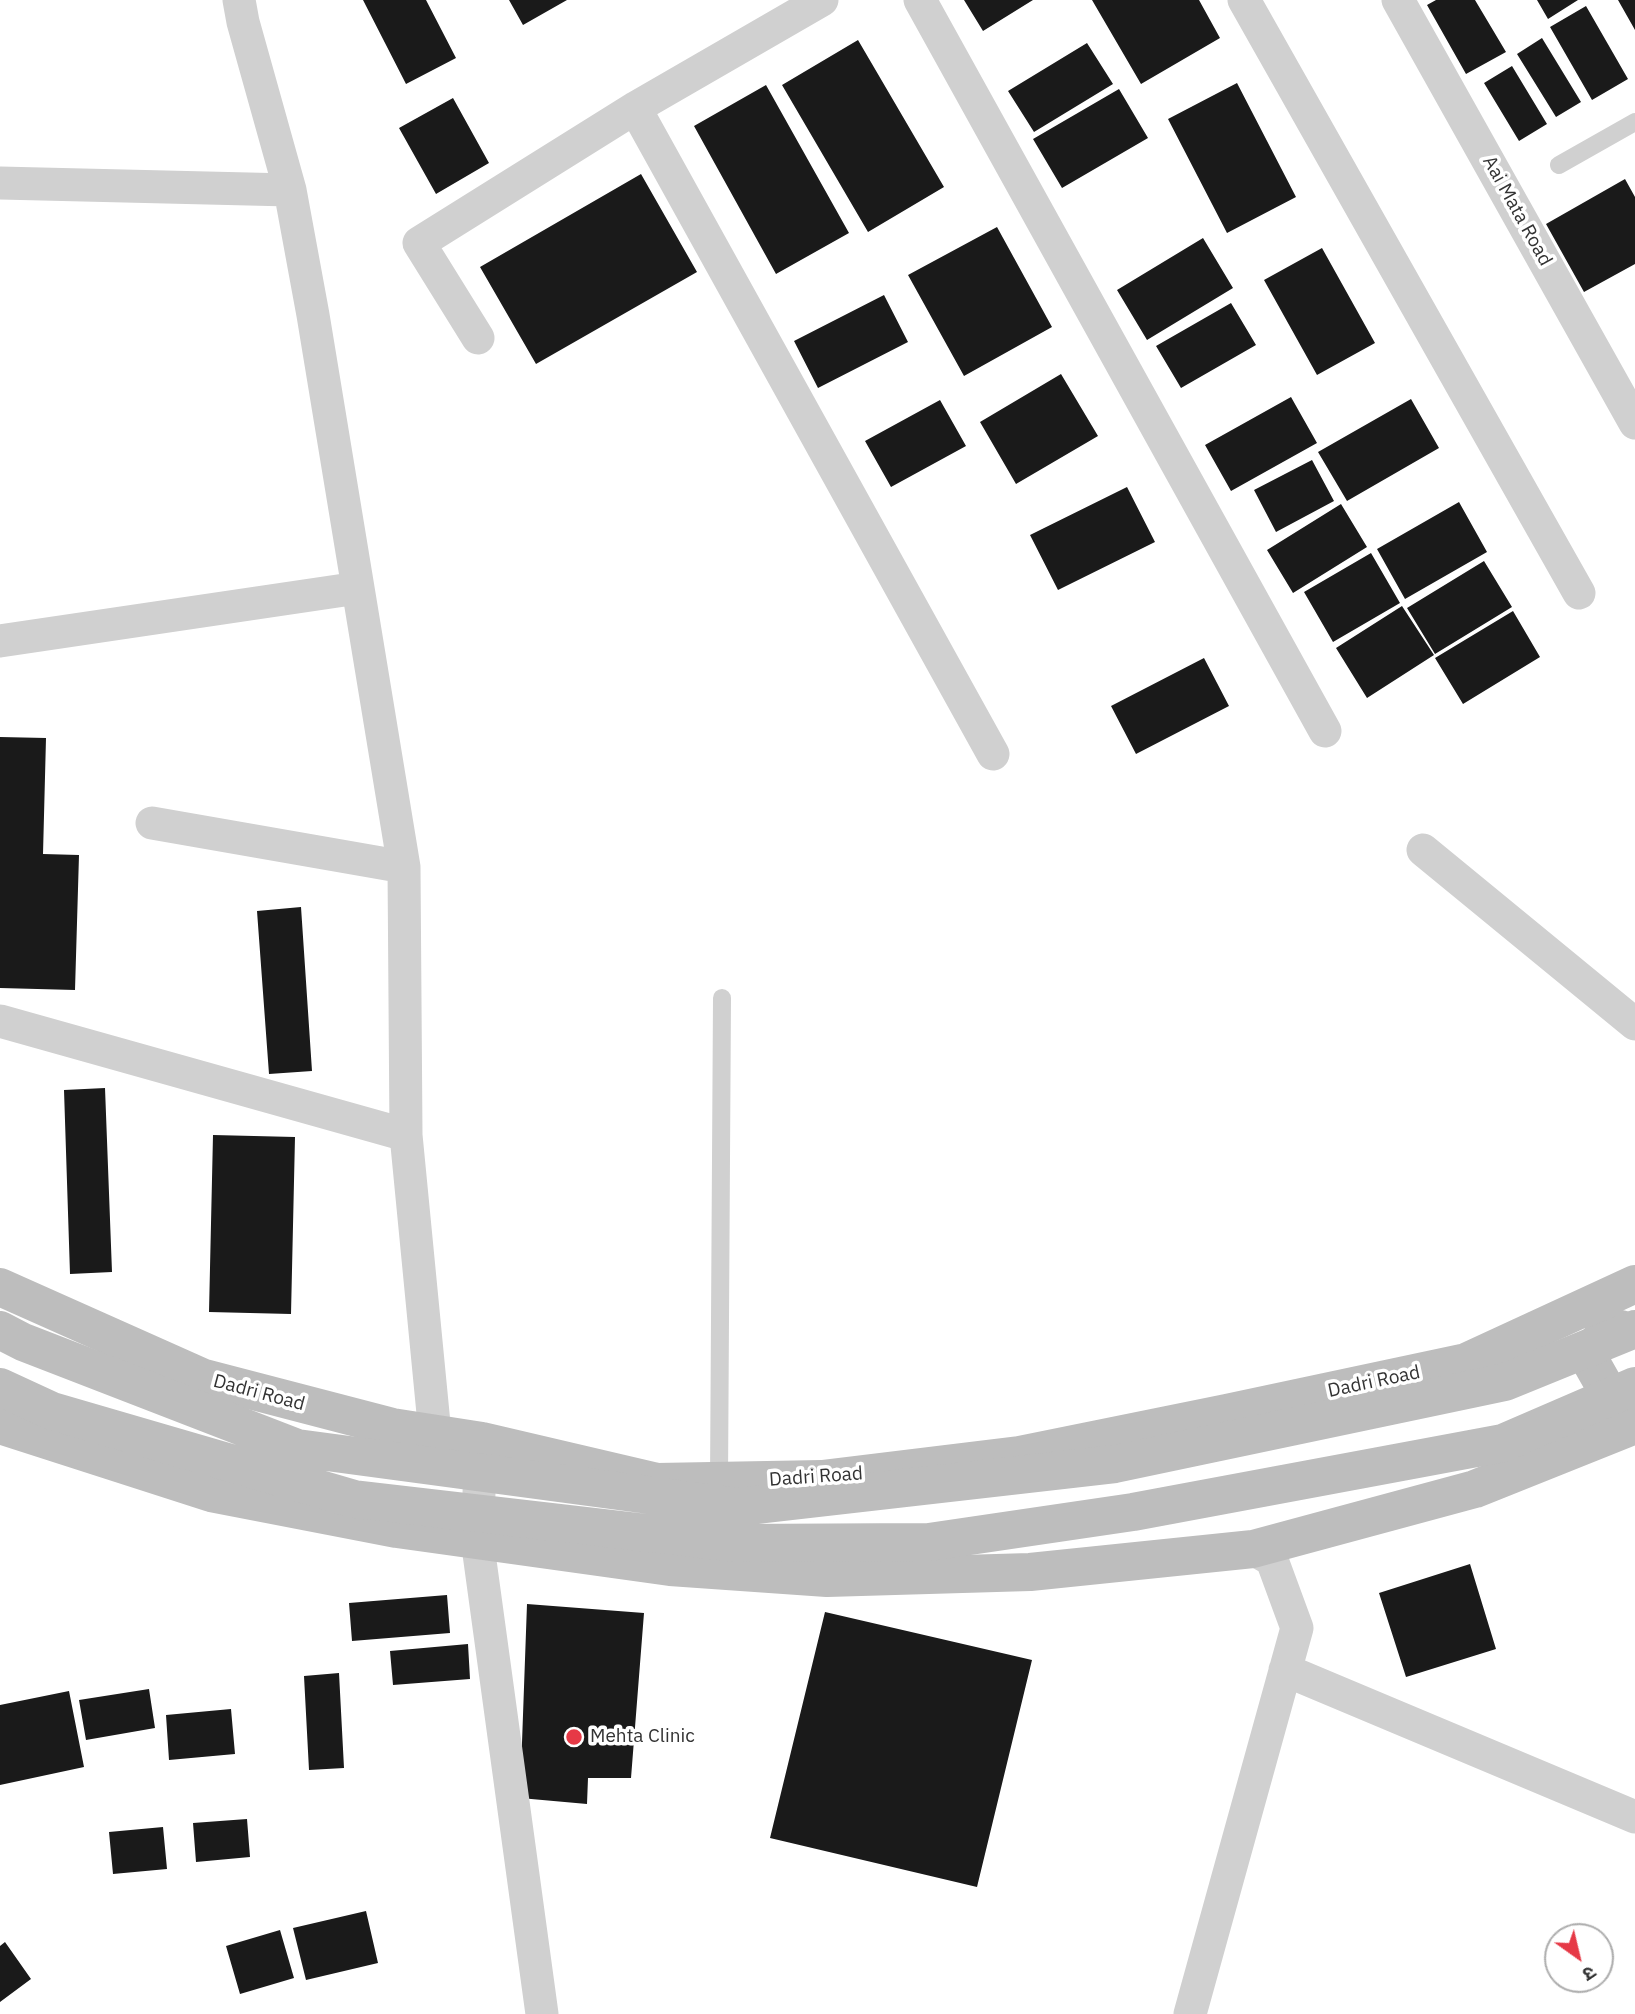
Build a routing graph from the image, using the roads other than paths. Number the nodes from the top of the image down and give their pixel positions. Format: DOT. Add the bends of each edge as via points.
graph roads {
  1 [pos="239,0"];
  2 [pos="821,0"];
  3 [pos="920,0"];
  4 [pos="1244,0"];
  5 [pos="1398,0"];
  6 [pos="635,108"];
  7 [pos="1635,122"];
  8 [pos="1559,166"];
  9 [pos="0,183"];
  10 [pos="290,190"];
  11 [pos="478,338"];
  12 [pos="1635,423"];
  13 [pos="358,588"];
  14 [pos="1579,593"];
  15 [pos="0,641"];
  16 [pos="1325,731"];
  17 [pos="993,754"];
  18 [pos="152,823"];
  19 [pos="1423,850"];
  20 [pos="404,867"];
  21 [pos="722,998"];
  22 [pos="0,1021"];
  23 [pos="1635,1024"];
  24 [pos="406,1135"];
  25 [pos="1635,1284"];
  26 [pos="0,1287"];
  27 [pos="1635,1321"];
  28 [pos="1635,1329"];
  29 [pos="0,1330"];
  30 [pos="1635,1385"];
  31 [pos="0,1387"];
  32 [pos="1635,1404"];
  33 [pos="0,1425"];
  34 [pos="1635,1425"];
  35 [pos="435,1434"];
  36 [pos="482,1441"];
  37 [pos="719,1481"];
  38 [pos="477,1539"];
  39 [pos="1253,1549"];
  40 [pos="1285,1670"];
  41 [pos="1635,1817"];
  42 [pos="542,2014"];
  43 [pos="1190,2014"];
  1 -- 10 [label="street"];
  2 -- 6 [label="street"];
  3 -- 16 [label="street"];
  4 -- 14 [label="street"];
  5 -- 12 [label="street, Aai Mata Road"];
  6 -- 11 [label="street" via="419,243"];
  6 -- 17 [label="street"];
  7 -- 8 [label="lane"];
  9 -- 10 [label="street"];
  10 -- 13 [label="street"];
  13 -- 15 [label="street"];
  13 -- 20 [label="street"];
  18 -- 20 [label="street"];
  19 -- 23 [label="street"];
  20 -- 24 [label="street"];
  21 -- 37 [label="lane"];
  22 -- 24 [label="street"];
  24 -- 35 [label="street"];
  25 -- 37 [label="main road, Dadri Road" via="1452,1365 1019,1455 822,1479"];
  26 -- 35 [label="main road, Dadri Road" via="204,1378"];
  27 -- 32 [label="main road" via="1597,1343 1591,1360 1605,1387 1628,1395"];
  28 -- 29 [label="main road, bridge" via="1505,1382 1115,1464 738,1507 297,1448"];
  30 -- 31 [label="main road, bridge" via="1503,1443 1133,1512 929,1542 734,1544 354,1499 52,1411"];
  33 -- 38 [label="main road" via="211,1493 397,1529"];
  34 -- 39 [label="main road" via="1475,1489"];
  35 -- 36 [label="main road, Dadri Road"];
  36 -- 37 [label="main road, Dadri Road" via="657,1482"];
  36 -- 38 [label="street"];
  38 -- 39 [label="main road" via="670,1567 827,1578 1030,1572"];
  38 -- 42 [label="street"];
  39 -- 40 [label="street" via="1272,1560 1297,1628"];
  40 -- 41 [label="street"];
  40 -- 43 [label="street"];
}
